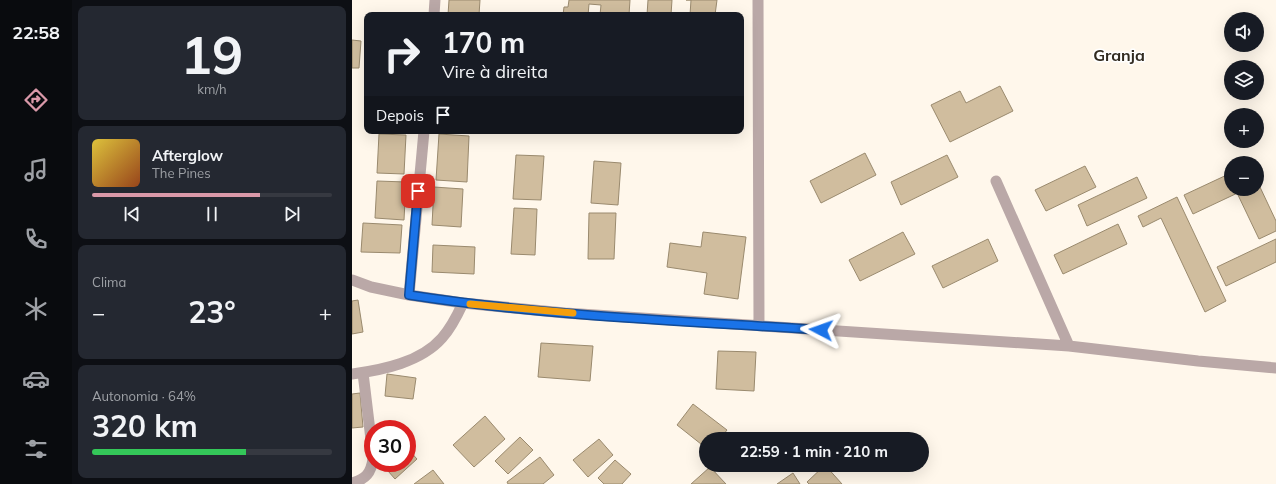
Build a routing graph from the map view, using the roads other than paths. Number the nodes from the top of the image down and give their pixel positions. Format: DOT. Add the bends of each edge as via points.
graph roads {
  1 [pos="435,0"];
  2 [pos="758,0"];
  3 [pos="434,12"];
  4 [pos="424,134"];
  5 [pos="996,181"];
  6 [pos="352,280"];
  7 [pos="409,295"];
  8 [pos="463,303"];
  9 [pos="759,326"];
  10 [pos="1070,346"];
  11 [pos="1276,368"];
  12 [pos="358,373"];
  13 [pos="366,420"];
  14 [pos="369,472"];
  15 [pos="352,483"];
  1 -- 3 [label="street"];
  2 -- 9 [label="street"];
  4 -- 7 [label="street"];
  5 -- 10 [label="street"];
  6 -- 7 [label="street"];
  7 -- 8 [label="street"];
  8 -- 9 [label="street" via="565,313"];
  8 -- 12 [label="street" via="442,339 422,355 396,365"];
  9 -- 10 [label="street"];
  10 -- 11 [label="street"];
  12 -- 13 [label="street"];
  14 -- 15 [label="street"];
}
